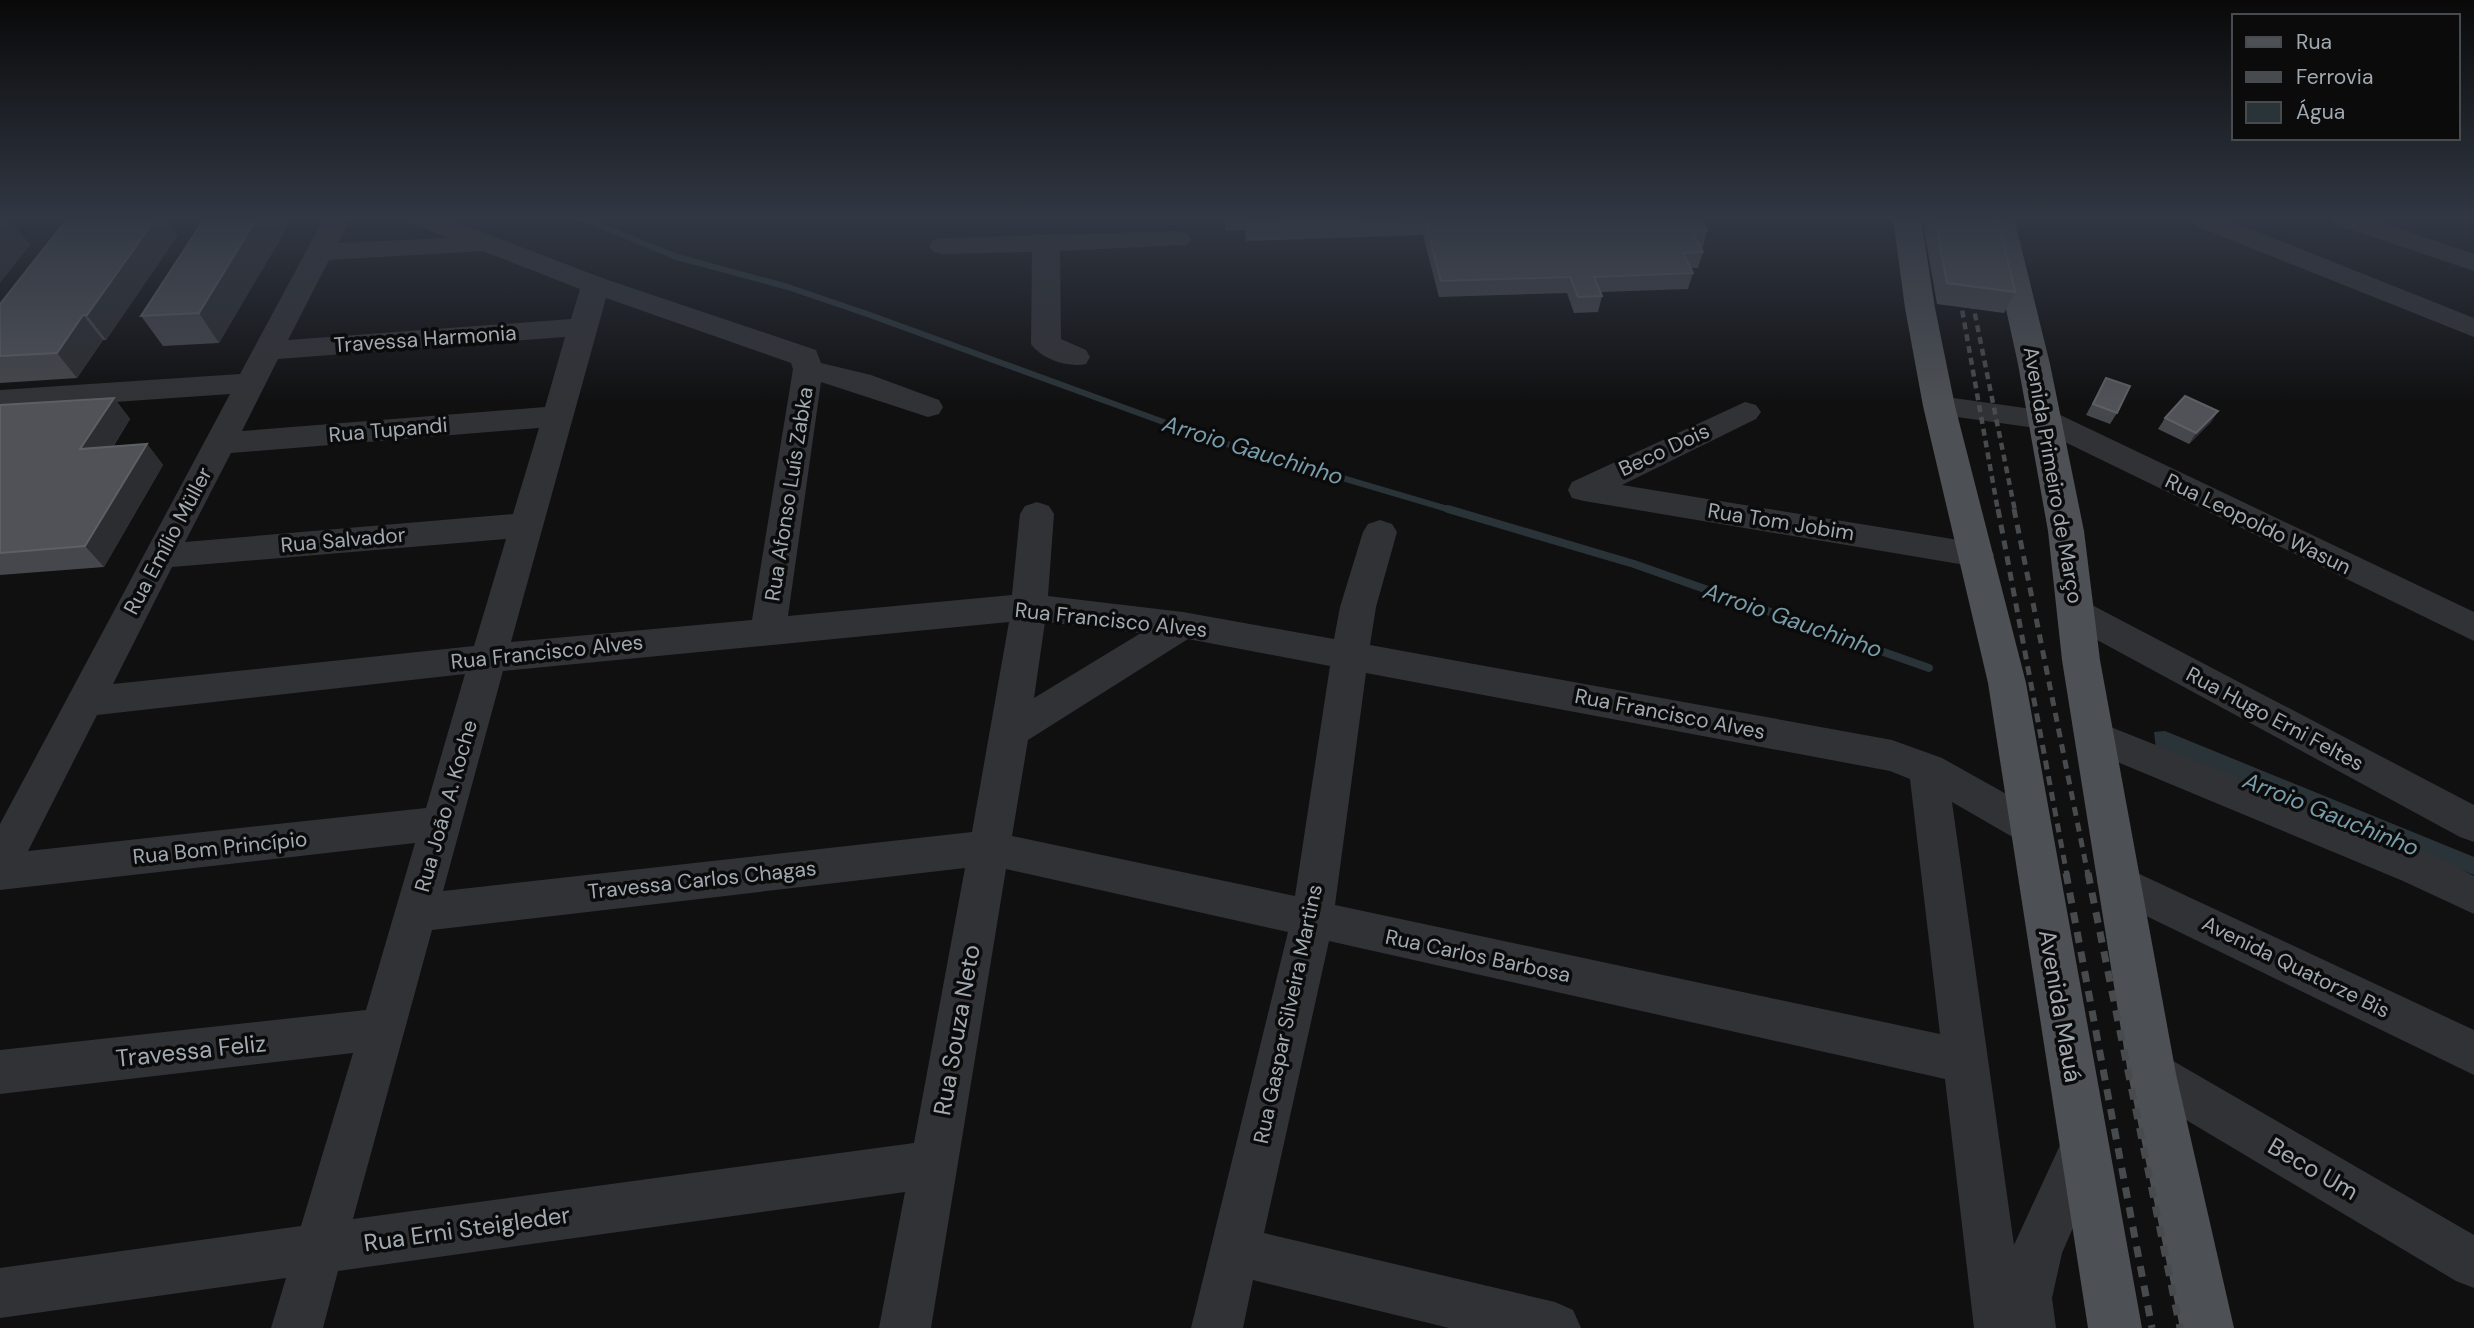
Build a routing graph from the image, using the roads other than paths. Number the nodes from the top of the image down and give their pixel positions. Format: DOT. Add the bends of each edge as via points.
graph roads {
  1 [pos="304,280"];
  2 [pos="582,280"];
  3 [pos="1046,280"];
  4 [pos="1916,280"];
  5 [pos="2014,280"];
  6 [pos="2356,280"];
  7 [pos="595,285"];
  8 [pos="583,327"];
  9 [pos="2474,328"];
  10 [pos="267,351"];
  11 [pos="1075,357"];
  12 [pos="807,363"];
  13 [pos="251,383"];
  14 [pos="0,400"];
  15 [pos="1939,406"];
  16 [pos="928,407"];
  17 [pos="1745,412"];
  18 [pos="557,416"];
  19 [pos="2043,419"];
  20 [pos="219,443"];
  21 [pos="1584,490"];
  22 [pos="1037,514"];
  23 [pos="526,524"];
  24 [pos="1380,532"];
  25 [pos="1977,555"];
  26 [pos="161,556"];
  27 [pos="1029,607"];
  28 [pos="2077,613"];
  29 [pos="1183,625"];
  30 [pos="2474,628"];
  31 [pos="768,631"];
  32 [pos="1350,654"];
  33 [pos="488,658"];
  34 [pos="84,702"];
  35 [pos="1010,732"];
  36 [pos="2093,735"];
  37 [pos="1928,769"];
  38 [pos="441,823"];
  39 [pos="2474,825"];
  40 [pos="2030,827"];
  41 [pos="989,848"];
  42 [pos="0,864"];
  43 [pos="0,872"];
  44 [pos="2118,882"];
  45 [pos="2474,895"];
  46 [pos="415,913"];
  47 [pos="1312,920"];
  48 [pos="382,1029"];
  49 [pos="2474,1052"];
  50 [pos="1967,1062"];
  51 [pos="0,1073"];
  52 [pos="2152,1074"];
  53 [pos="2084,1147"];
  54 [pos="933,1164"];
  55 [pos="319,1249"];
  56 [pos="1235,1251"];
  57 [pos="2474,1263"];
  58 [pos="0,1293"];
  59 [pos="297,1328"];
  60 [pos="905,1328"];
  61 [pos="1217,1328"];
  62 [pos="1555,1328"];
  63 [pos="2000,1328"];
  64 [pos="2031,1328"];
  65 [pos="2115,1328"];
  66 [pos="2207,1328"];
  1 -- 10 [label="street, Rua Emílio Müller"];
  2 -- 7 [label="street"];
  3 -- 11 [label="street" via="1046,344"];
  4 -- 15 [label="main road"];
  5 -- 19 [label="main road, Avenida Primeiro de Março"];
  6 -- 9 [label="street"];
  7 -- 8 [label="street, Rua João A. Koche"];
  7 -- 12 [label="street"];
  8 -- 10 [label="street, Travessa Harmonia"];
  8 -- 18 [label="street, Rua João A. Koche"];
  10 -- 13 [label="street, Rua Emílio Müller"];
  12 -- 16 [label="street"];
  12 -- 31 [label="street, Rua Afonso Luís Zabka"];
  13 -- 14 [label="street"];
  13 -- 20 [label="street, Rua Emílio Müller"];
  15 -- 19 [label="street, Rua Leopoldo Wasun"];
  15 -- 25 [label="main road"];
  17 -- 21 [label="street, Beco Dois"];
  18 -- 20 [label="street, Rua Tupandi"];
  18 -- 23 [label="street, Rua João A. Koche"];
  19 -- 28 [label="main road, Avenida Primeiro de Março"];
  19 -- 30 [label="street, Rua Leopoldo Wasun"];
  20 -- 26 [label="street, Rua Emílio Müller"];
  21 -- 25 [label="street, Rua Tom Jobim"];
  22 -- 27 [label="street, Rua Souza Neto"];
  23 -- 26 [label="street, Rua Salvador"];
  23 -- 33 [label="street, Rua João A. Koche"];
  24 -- 32 [label="street, Rua Gaspar Silveira Martins"];
  25 -- 40 [label="main road, Avenida Mauá" via="2007,683"];
  26 -- 34 [label="street, Rua Emílio Müller"];
  27 -- 29 [label="street, Rua Francisco Alves"];
  27 -- 31 [label="street, Rua Francisco Alves"];
  27 -- 35 [label="street, Rua Souza Neto"];
  28 -- 36 [label="main road, Avenida Primeiro de Março"];
  28 -- 39 [label="street, Rua Hugo Erni Feltes"];
  29 -- 32 [label="street, Rua Francisco Alves"];
  29 -- 35 [label="street"];
  31 -- 33 [label="street, Rua Francisco Alves"];
  32 -- 37 [label="street, Rua Francisco Alves" via="1892,756"];
  32 -- 47 [label="street, Rua Gaspar Silveira Martins"];
  33 -- 34 [label="street, Rua Francisco Alves"];
  33 -- 38 [label="street, Rua João A. Koche"];
  34 -- 42 [label="street, Rua Emílio Müller"];
  35 -- 41 [label="street, Rua Souza Neto"];
  36 -- 44 [label="main road"];
  36 -- 45 [label="street"];
  37 -- 40 [label="street, Rua Francisco Alves"];
  37 -- 50 [label="street"];
  38 -- 43 [label="street, Rua Bom Princípio"];
  38 -- 46 [label="street, Rua João A. Koche"];
  40 -- 53 [label="main road, Avenida Mauá"];
  41 -- 46 [label="street, Travessa Carlos Chagas"];
  41 -- 47 [label="street, Rua Carlos Barbosa"];
  41 -- 54 [label="street, Rua Souza Neto"];
  44 -- 49 [label="street, Avenida Quatorze Bis"];
  44 -- 52 [label="main road"];
  46 -- 48 [label="street, Rua João A. Koche"];
  47 -- 50 [label="street, Rua Carlos Barbosa"];
  47 -- 56 [label="street, Rua Gaspar Silveira Martins"];
  48 -- 51 [label="street, Travessa Feliz"];
  48 -- 55 [label="street, Rua João A. Koche"];
  50 -- 63 [label="street"];
  52 -- 57 [label="street, Beco Um"];
  52 -- 66 [label="main road"];
  53 -- 64 [label="street" via="2037,1251 2026,1298"];
  53 -- 65 [label="main road, Avenida Mauá"];
  54 -- 55 [label="street, Rua Erni Steigleder"];
  54 -- 60 [label="street, Rua Souza Neto"];
  55 -- 58 [label="street, Rua Erni Steigleder"];
  55 -- 59 [label="street, Rua João A. Koche"];
  56 -- 61 [label="street, Rua Gaspar Silveira Martins"];
  56 -- 62 [label="street"];
}
